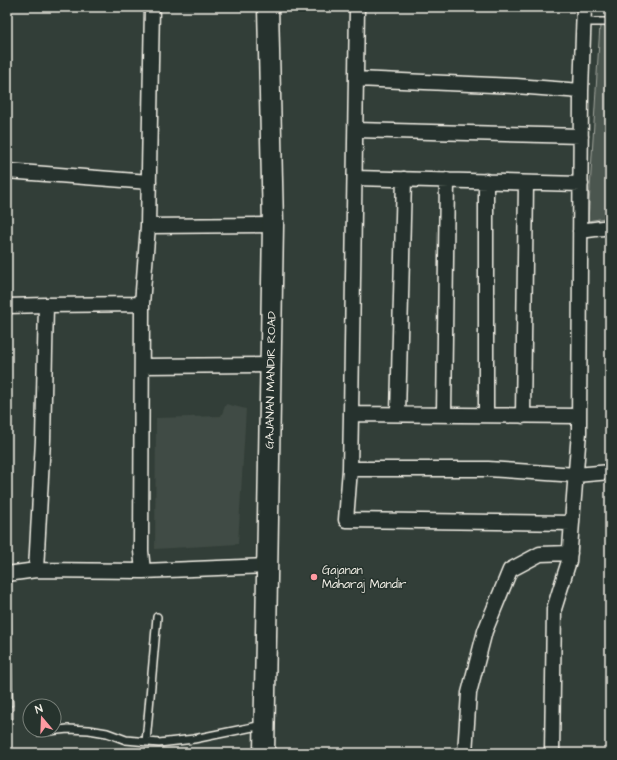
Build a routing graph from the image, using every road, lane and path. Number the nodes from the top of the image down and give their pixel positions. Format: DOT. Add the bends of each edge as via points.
graph roads {
  1 [pos="152,7"];
  2 [pos="268,7"];
  3 [pos="357,7"];
  4 [pos="584,7"];
  5 [pos="583,22"];
  6 [pos="610,22"];
  7 [pos="357,78"];
  8 [pos="581,91"];
  9 [pos="356,130"];
  10 [pos="581,136"];
  11 [pos="7,171"];
  12 [pos="355,178"];
  13 [pos="404,179"];
  14 [pos="447,180"];
  15 [pos="486,181"];
  16 [pos="149,182"];
  17 [pos="526,183"];
  18 [pos="581,184"];
  19 [pos="273,224"];
  20 [pos="148,226"];
  21 [pos="610,227"];
  22 [pos="580,231"];
  23 [pos="142,304"];
  24 [pos="46,305"];
  25 [pos="7,306"];
  26 [pos="271,365"];
  27 [pos="142,366"];
  28 [pos="351,414"];
  29 [pos="398,414"];
  30 [pos="444,414"];
  31 [pos="486,415"];
  32 [pos="523,416"];
  33 [pos="579,416"];
  34 [pos="350,469"];
  35 [pos="610,472"];
  36 [pos="576,475"];
  37 [pos="572,523"];
  38 [pos="570,553"];
  39 [pos="268,566"];
  40 [pos="36,570"];
  41 [pos="143,571"];
  42 [pos="7,574"];
  43 [pos="156,617"];
  44 [pos="265,725"];
  45 [pos="62,730"];
  46 [pos="146,742"];
  47 [pos="264,753"];
  48 [pos="465,753"];
  49 [pos="552,753"];
  1 -- 16 [label="street"];
  2 -- 19 [label="street, GAJANAN MANDIR ROAD"];
  3 -- 7 [label="street"];
  4 -- 5 [label="street"];
  5 -- 6 [label="lane"];
  5 -- 8 [label="street"];
  7 -- 8 [label="street"];
  7 -- 9 [label="street"];
  8 -- 10 [label="street"];
  9 -- 10 [label="street"];
  9 -- 12 [label="street"];
  10 -- 18 [label="street"];
  11 -- 16 [label="street"];
  12 -- 13 [label="street"];
  12 -- 28 [label="street"];
  13 -- 14 [label="street"];
  13 -- 29 [label="street"];
  14 -- 15 [label="street"];
  14 -- 30 [label="street"];
  15 -- 17 [label="street"];
  15 -- 31 [label="street"];
  16 -- 20 [label="street"];
  17 -- 18 [label="street"];
  17 -- 32 [label="street"];
  18 -- 22 [label="street"];
  19 -- 20 [label="street"];
  19 -- 26 [label="street, GAJANAN MANDIR ROAD"];
  20 -- 23 [label="street"];
  21 -- 22 [label="street"];
  22 -- 33 [label="street"];
  23 -- 24 [label="street"];
  23 -- 27 [label="street"];
  24 -- 25 [label="street"];
  24 -- 40 [label="street" via="43,440"];
  26 -- 27 [label="street"];
  26 -- 39 [label="street, GAJANAN MANDIR ROAD"];
  27 -- 41 [label="street"];
  28 -- 29 [label="street"];
  28 -- 34 [label="street"];
  29 -- 30 [label="street"];
  30 -- 31 [label="street"];
  31 -- 32 [label="street"];
  32 -- 33 [label="street"];
  33 -- 36 [label="street"];
  34 -- 36 [label="street" via="488,469"];
  34 -- 37 [label="street" via="346,520"];
  35 -- 36 [label="street"];
  36 -- 37 [label="street"];
  37 -- 38 [label="street"];
  38 -- 48 [label="street" via="540,554 510,570 484,631 469,693"];
  38 -- 49 [label="street" via="554,609"];
  39 -- 41 [label="street"];
  39 -- 44 [label="street, GAJANAN MANDIR ROAD"];
  40 -- 41 [label="street"];
  40 -- 42 [label="street"];
  43 -- 46 [label="lane"];
  44 -- 46 [label="lane" via="194,739"];
  44 -- 47 [label="street, GAJANAN MANDIR ROAD"];
  45 -- 46 [label="lane" via="89,730 108,733 126,740"];
}
